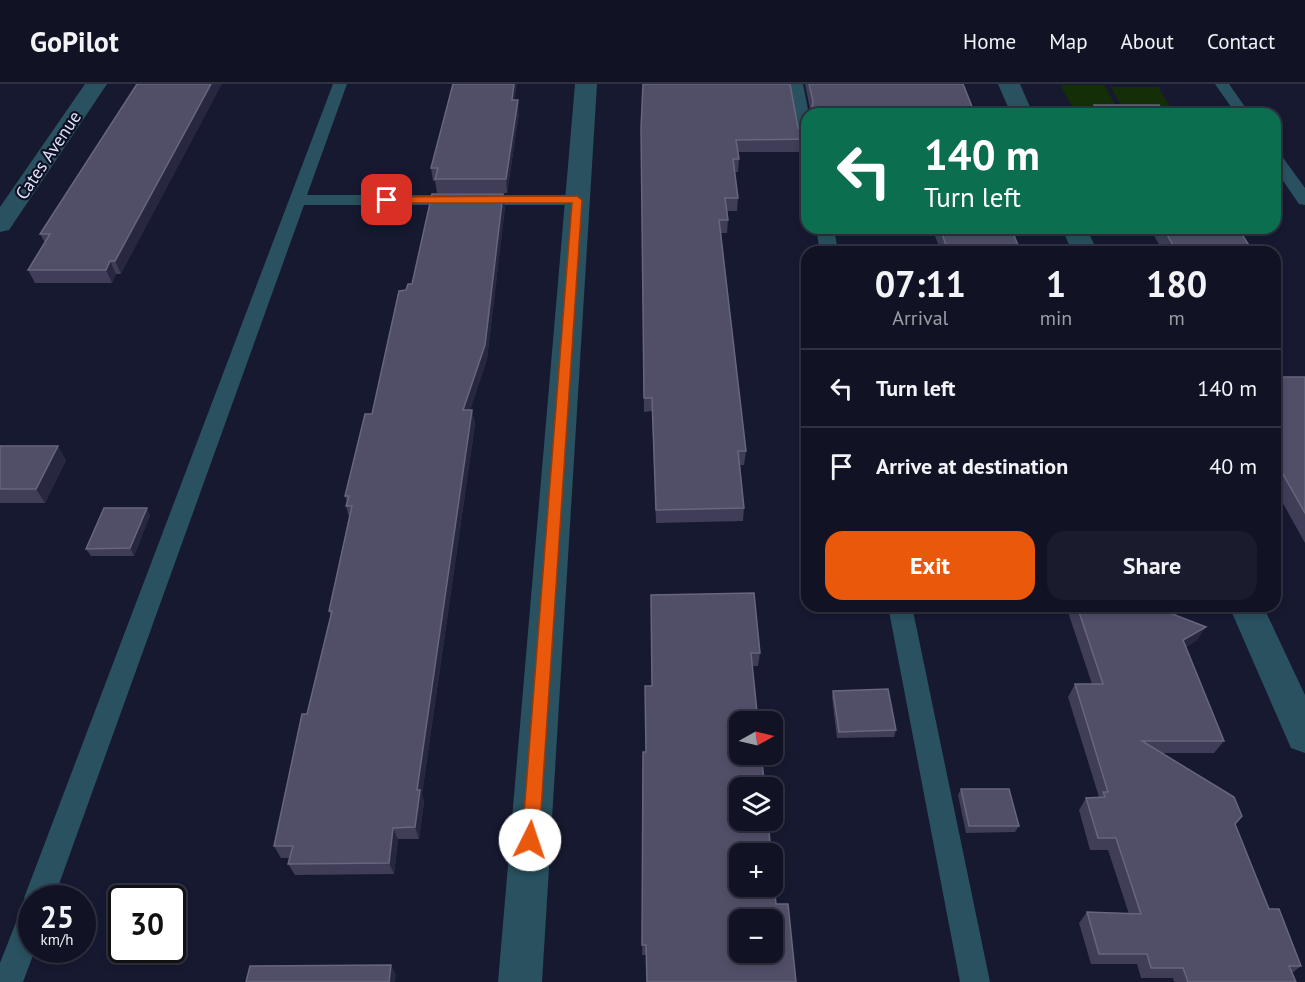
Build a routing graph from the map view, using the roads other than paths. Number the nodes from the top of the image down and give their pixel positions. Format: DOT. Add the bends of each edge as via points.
graph roads {
  1 [pos="96,84"];
  2 [pos="340,84"];
  3 [pos="586,84"];
  4 [pos="796,84"];
  5 [pos="1009,84"];
  6 [pos="1222,84"];
  7 [pos="1019,108"];
  8 [pos="1239,108"];
  9 [pos="801,109"];
  10 [pos="1281,166"];
  11 [pos="297,200"];
  12 [pos="577,200"];
  13 [pos="1305,200"];
  14 [pos="0,225"];
  15 [pos="901,612"];
  16 [pos="1249,612"];
  17 [pos="1305,735"];
  18 [pos="44,885"];
  19 [pos="18,955"];
  20 [pos="8,982"];
  21 [pos="520,982"];
  22 [pos="975,982"];
  1 -- 14 [label="street, Cates Avenue"];
  2 -- 11 [label="lane"];
  3 -- 12 [label="street"];
  4 -- 9 [label="lane"];
  5 -- 7 [label="street"];
  6 -- 8 [label="lane"];
  10 -- 13 [label="lane"];
  11 -- 12 [label="lane"];
  11 -- 18 [label="lane"];
  12 -- 21 [label="street"];
  15 -- 22 [label="lane"];
  16 -- 17 [label="street"];
  19 -- 20 [label="lane"];
}
